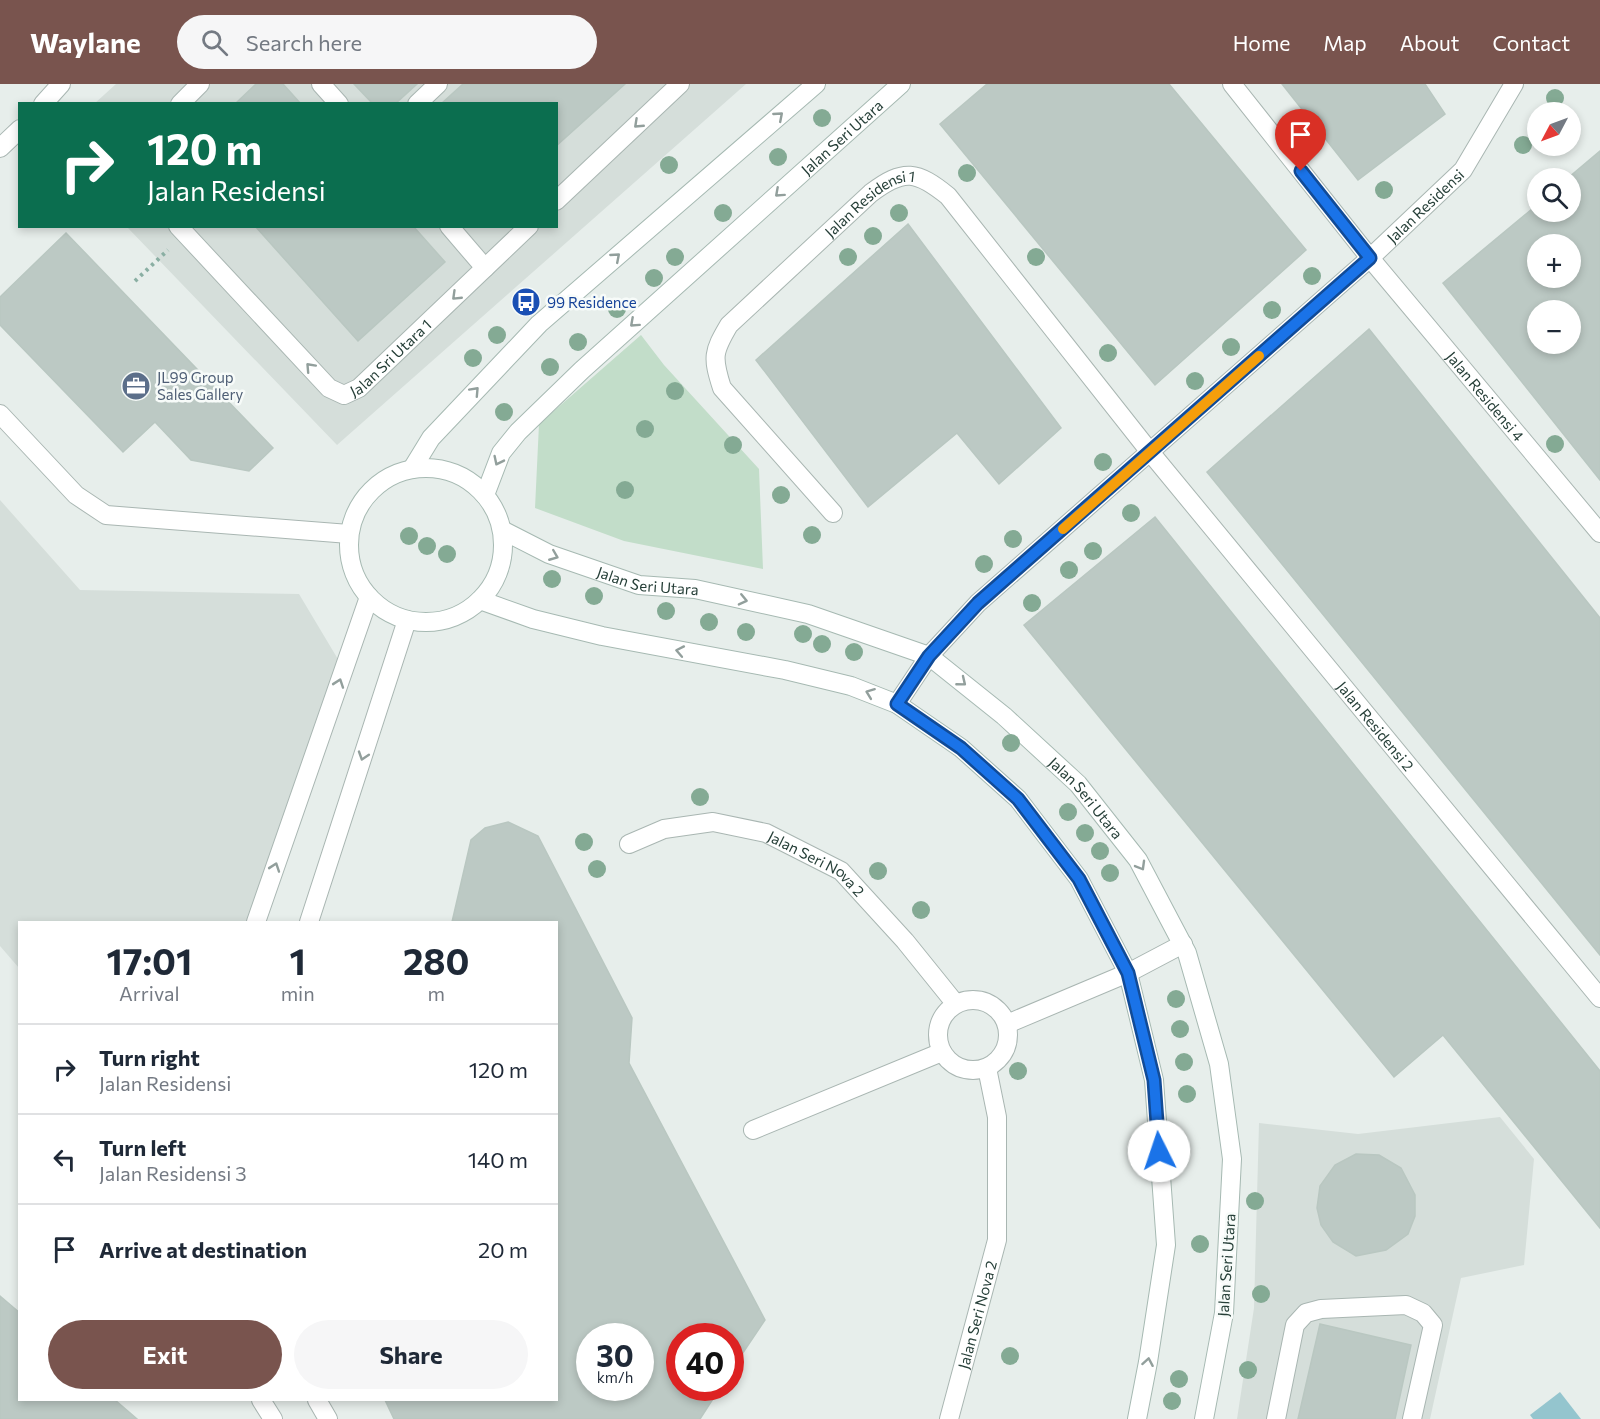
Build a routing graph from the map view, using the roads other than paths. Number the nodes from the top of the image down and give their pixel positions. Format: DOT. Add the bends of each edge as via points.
graph roads {
  1 [pos="62,84"];
  2 [pos="200,84"];
  3 [pos="321,84"];
  4 [pos="438,84"];
  5 [pos="680,84"];
  6 [pos="816,84"];
  7 [pos="901,84"];
  8 [pos="1232,84"];
  9 [pos="1514,84"];
  10 [pos="45,102"];
  11 [pos="182,102"];
  12 [pos="337,102"];
  13 [pos="419,102"];
  14 [pos="18,131"];
  15 [pos="0,148"];
  16 [pos="558,199"];
  17 [pos="451,228"];
  18 [pos="527,228"];
  19 [pos="181,230"];
  20 [pos="1370,258"];
  21 [pos="485,268"];
  22 [pos="0,414"];
  23 [pos="1150,452"];
  24 [pos="412,469"];
  25 [pos="484,495"];
  26 [pos="834,513"];
  27 [pos="502,530"];
  28 [pos="1600,533"];
  29 [pos="349,534"];
  30 [pos="369,597"];
  31 [pos="480,600"];
  32 [pos="407,620"];
  33 [pos="929,656"];
  34 [pos="897,704"];
  35 [pos="629,844"];
  36 [pos="256,921"];
  37 [pos="309,921"];
  38 [pos="1183,944"];
  39 [pos="1128,973"];
  40 [pos="1600,998"];
  41 [pos="955,1003"];
  42 [pos="1007,1024"];
  43 [pos="942,1052"];
  44 [pos="987,1068"];
  45 [pos="753,1130"];
  46 [pos="262,1401"];
  47 [pos="318,1401"];
  48 [pos="273,1419"];
  49 [pos="328,1419"];
  50 [pos="949,1419"];
  51 [pos="1137,1419"];
  52 [pos="1204,1419"];
  53 [pos="1276,1419"];
  54 [pos="1412,1419"];
  1 -- 10 [label="street"];
  2 -- 11 [label="street"];
  3 -- 12 [label="street"];
  4 -- 13 [label="street"];
  5 -- 16 [label="street, one-way"];
  24 -- 6 [label="street, one-way" via="431,438 539,324"];
  7 -- 25 [label="street, Jalan Seri Utara, one-way" via="518,432 501,453"];
  8 -- 20 [label="street, Jalan Residensi 4"];
  9 -- 20 [label="street, Jalan Residensi" via="1463,170"];
  14 -- 15 [label="street"];
  17 -- 21 [label="street"];
  18 -- 21 [label="street, Jalan Sri Utara 1"];
  21 -- 19 [label="street, Jalan Sri Utara 1, one-way" via="359,388 344,395 329,388"];
  20 -- 23 [label="street, Jalan Residensi"];
  20 -- 28 [label="street, Jalan Residensi 4"];
  22 -- 29 [label="street" via="76,495 106,515"];
  23 -- 26 [label="street, Jalan Residensi 1" via="948,196 909,174 888,180 871,193 729,325 716,346 716,368 722,388"];
  23 -- 33 [label="street, Jalan Residensi" via="978,603"];
  23 -- 40 [label="street, Jalan Residensi 2"];
  24 -- 25 [label="street" via="439,469 464,478"];
  24 -- 29 [label="street" via="389,477 370,491 356,511"];
  25 -- 27 [label="street"];
  27 -- 31 [label="street" via="502,555 495,580"];
  27 -- 33 [label="street, Jalan Seri Utara, one-way" via="549,554 639,585 695,589 808,614"];
  29 -- 30 [label="street" via="356,578"];
  30 -- 32 [label="street" via="386,611"];
  36 -- 30 [label="street, one-way"];
  31 -- 32 [label="street" via="458,615 442,620"];
  34 -- 31 [label="street, one-way" via="851,686 602,636 533,619"];
  32 -- 37 [label="street, one-way"];
  33 -- 34 [label="street, Jalan Residensi"];
  33 -- 38 [label="street, Jalan Seri Utara, one-way" via="1004,716 1078,784 1138,860"];
  34 -- 39 [label="street" via="961,748 1018,799 1079,879"];
  35 -- 41 [label="street, Jalan Seri Nova 2" via="664,829 713,822 766,833 841,871"];
  38 -- 39 [label="street"];
  38 -- 52 [label="street, Jalan Seri Utara" via="1219,1064 1232,1159 1224,1313"];
  39 -- 42 [label="street"];
  51 -- 39 [label="street, one-way" via="1166,1245 1154,1080"];
  41 -- 42 [label="street" via="976,999 986,1002 995,1007"];
  41 -- 43 [label="street" via="940,1019 937,1030"];
  42 -- 44 [label="street" via="1003,1054"];
  43 -- 44 [label="street" via="956,1066"];
  43 -- 45 [label="street"];
  44 -- 50 [label="street, Jalan Seri Nova 2" via="997,1117 997,1240"];
  46 -- 48 [label="street"];
  47 -- 49 [label="street"];
  53 -- 54 [label="street" via="1295,1325 1306,1313 1406,1305 1424,1312 1433,1325"];
}
